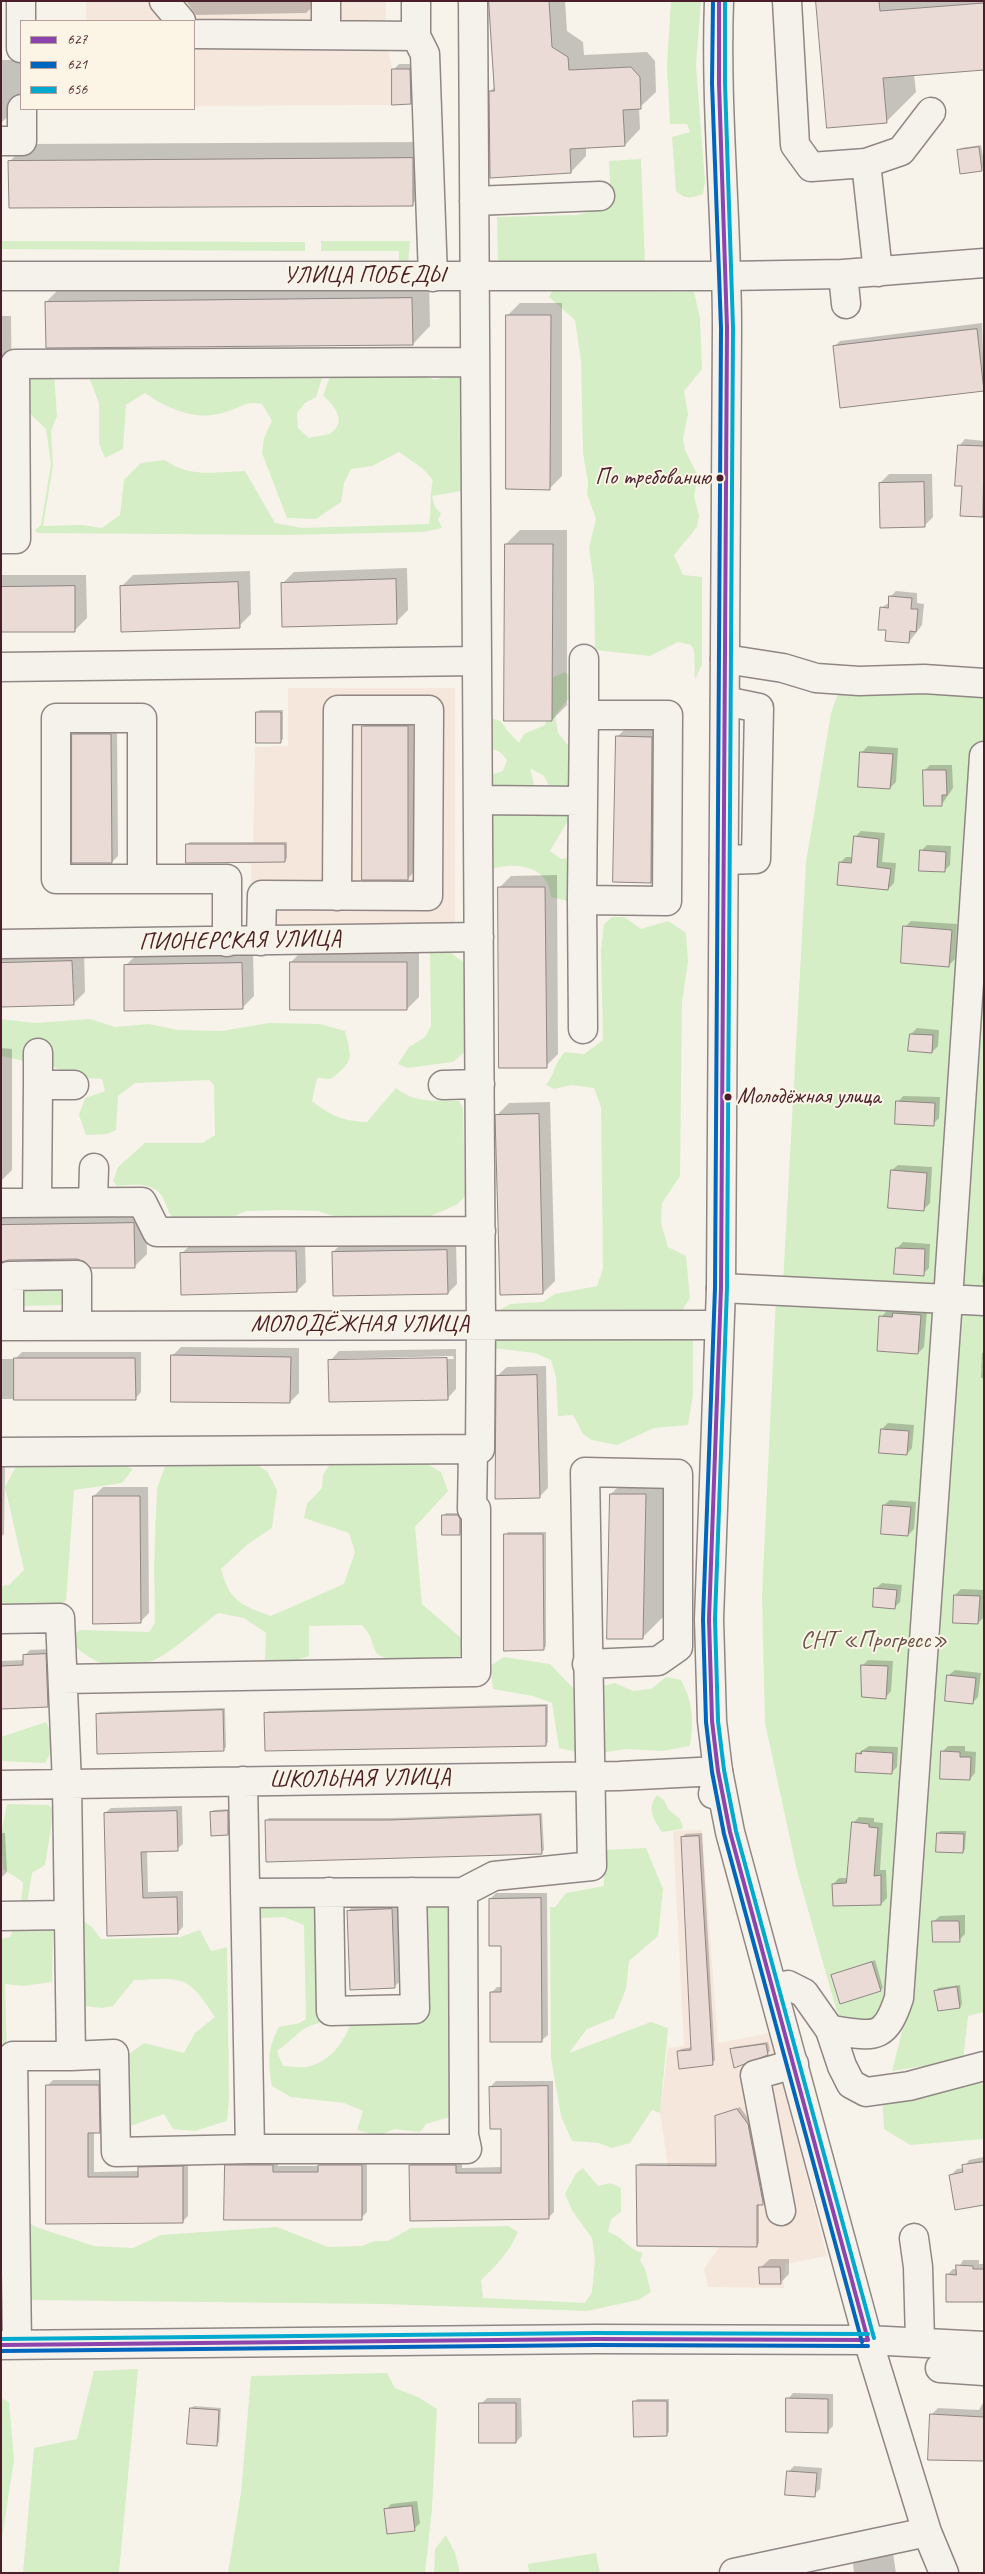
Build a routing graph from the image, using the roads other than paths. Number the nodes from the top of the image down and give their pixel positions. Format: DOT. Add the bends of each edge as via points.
graph roads {
  1 [pos="21,1"];
  2 [pos="164,1"];
  3 [pos="326,1"];
  4 [pos="416,1"];
  5 [pos="473,1"];
  6 [pos="719,1"];
  7 [pos="787,1"];
  8 [pos="21,20"];
  9 [pos="180,20"];
  10 [pos="195,34"];
  11 [pos="326,35"];
  12 [pos="416,36"];
  13 [pos="22,110"];
  14 [pos="931,112"];
  15 [pos="1,141"];
  16 [pos="866,163"];
  17 [pos="600,196"];
  18 [pos="474,201"];
  19 [pos="984,263"];
  20 [pos="878,272"];
  21 [pos="843,274"];
  22 [pos="1,276"];
  23 [pos="727,276"];
  24 [pos="433,277"];
  25 [pos="476,277"];
  26 [pos="846,304"];
  27 [pos="475,362"];
  28 [pos="1,540"];
  29 [pos="725,659"];
  30 [pos="584,660"];
  31 [pos="477,661"];
  32 [pos="1,666"];
  33 [pos="984,683"];
  34 [pos="584,715"];
  35 [pos="984,756"];
  36 [pos="478,800"];
  37 [pos="583,801"];
  38 [pos="149,879"];
  39 [pos="337,896"];
  40 [pos="582,900"];
  41 [pos="479,938"];
  42 [pos="227,942"];
  43 [pos="261,942"];
  44 [pos="1,944"];
  45 [pos="583,1029"];
  46 [pos="38,1053"];
  47 [pos="480,1084"];
  48 [pos="38,1085"];
  49 [pos="74,1085"];
  50 [pos="443,1085"];
  51 [pos="94,1168"];
  52 [pos="38,1202"];
  53 [pos="93,1202"];
  54 [pos="1,1203"];
  55 [pos="481,1231"];
  56 [pos="721,1288"];
  57 [pos="948,1299"];
  58 [pos="984,1301"];
  59 [pos="719,1324"];
  60 [pos="481,1325"];
  61 [pos="5,1326"];
  62 [pos="77,1326"];
  63 [pos="472,1449"];
  64 [pos="1,1452"];
  65 [pos="1,1620"];
  66 [pos="587,1664"];
  67 [pos="63,1679"];
  68 [pos="718,1771"];
  69 [pos="590,1776"];
  70 [pos="243,1781"];
  71 [pos="67,1784"];
  72 [pos="1,1785"];
  73 [pos="718,1833"];
  74 [pos="329,1892"];
  75 [pos="412,1892"];
  76 [pos="462,1892"];
  77 [pos="245,1893"];
  78 [pos="68,1915"];
  79 [pos="1,1916"];
  80 [pos="774,1987"];
  81 [pos="772,2027"];
  82 [pos="830,2030"];
  83 [pos="71,2056"];
  84 [pos="984,2066"];
  85 [pos="784,2067"];
  86 [pos="250,2149"];
  87 [pos="8,2196"];
  88 [pos="781,2211"];
  89 [pos="914,2238"];
  90 [pos="868,2340"];
  91 [pos="920,2341"];
  92 [pos="9,2344"];
  93 [pos="984,2346"];
  94 [pos="940,2368"];
  95 [pos="984,2371"];
  96 [pos="927,2532"];
  97 [pos="734,2573"];
  98 [pos="944,2573"];
  1 -- 8 [label="street"];
  2 -- 9 [label="street"];
  3 -- 11 [label="street"];
  4 -- 12 [label="street"];
  5 -- 18 [label="street"];
  6 -- 23 [label="street" via="716,65"];
  7 -- 16 [label="street" via="795,145 811,166"];
  10 -- 11 [label="street"];
  11 -- 12 [label="street"];
  12 -- 24 [label="street" via="425,54"];
  13 -- 15 [label="street" via="22,141"];
  14 -- 16 [label="street" via="901,151"];
  16 -- 20 [label="street"];
  17 -- 18 [label="street"];
  18 -- 25 [label="street"];
  19 -- 20 [label="street, УЛИЦА ПОБЕДЫ"];
  20 -- 21 [label="street, УЛИЦА ПОБЕДЫ"];
  21 -- 23 [label="street, УЛИЦА ПОБЕДЫ"];
  21 -- 26 [label="street"];
  22 -- 24 [label="street, УЛИЦА ПОБЕДЫ"];
  23 -- 25 [label="street, УЛИЦА ПОБЕДЫ"];
  23 -- 29 [label="street"];
  24 -- 25 [label="street, УЛИЦА ПОБЕДЫ"];
  25 -- 27 [label="street"];
  27 -- 28 [label="street" via="14,364 16,539"];
  27 -- 31 [label="street"];
  29 -- 33 [label="street" via="783,668 816,678 859,682 924,679"];
  29 -- 56 [label="street"];
  30 -- 34 [label="street"];
  31 -- 32 [label="street"];
  31 -- 36 [label="street"];
  34 -- 37 [label="street"];
  34 -- 40 [label="street" via="668,715 667,901"];
  35 -- 57 [label="street"];
  36 -- 37 [label="street"];
  36 -- 41 [label="street"];
  37 -- 40 [label="street"];
  38 -- 38 [label="street" via="140,879 56,879 56,718 142,718 142,728 142,737 142,746 142,756 142,765 142,775 142,784 142,794 142,803 142,813 142,822 142,832 142,841 142,850 142,860 142,869 142,879"];
  38 -- 42 [label="street" via="227,879"];
  39 -- 39 [label="street" via="428,896 429,710 338,710"];
  39 -- 43 [label="street" via="262,895"];
  40 -- 45 [label="street"];
  41 -- 43 [label="street, ПИОНЕРСКАЯ УЛИЦА"];
  41 -- 47 [label="street"];
  42 -- 43 [label="street, ПИОНЕРСКАЯ УЛИЦА"];
  42 -- 44 [label="street, ПИОНЕРСКАЯ УЛИЦА"];
  46 -- 48 [label="street"];
  47 -- 50 [label="street"];
  47 -- 55 [label="street"];
  48 -- 49 [label="street"];
  48 -- 52 [label="street"];
  51 -- 53 [label="street"];
  52 -- 53 [label="street"];
  52 -- 54 [label="street"];
  53 -- 55 [label="street" via="142,1202 157,1232"];
  55 -- 60 [label="street"];
  56 -- 57 [label="street"];
  56 -- 59 [label="street"];
  57 -- 58 [label="street"];
  57 -- 82 [label="street" via="899,1998 892,2019 884,2030 865,2035"];
  59 -- 60 [label="street, МОЛОДЁЖНАЯ УЛИЦА"];
  59 -- 68 [label="street" via="708,1619 712,1721"];
  60 -- 62 [label="street, МОЛОДЁЖНАЯ УЛИЦА"];
  60 -- 63 [label="street" via="480,1449"];
  61 -- 62 [label="street, МОЛОДЁЖНАЯ УЛИЦА"];
  61 -- 62 [label="street" via="9,1276 77,1275"];
  63 -- 64 [label="street"];
  63 -- 67 [label="street" via="472,1509 476,1509 476,1672"];
  65 -- 67 [label="street" via="60,1618"];
  66 -- 66 [label="street" via="585,1472 678,1474 678,1647 658,1661"];
  66 -- 69 [label="street"];
  67 -- 71 [label="street"];
  68 -- 69 [label="street, ШКОЛЬНАЯ УЛИЦА"];
  68 -- 73 [label="street" via="712,1798"];
  68 -- 80 [label="street" via="730,1832"];
  69 -- 70 [label="street, ШКОЛЬНАЯ УЛИЦА"];
  69 -- 76 [label="street" via="592,1866 494,1876"];
  70 -- 71 [label="street, ШКОЛЬНАЯ УЛИЦА"];
  70 -- 77 [label="street"];
  71 -- 72 [label="street, ШКОЛЬНАЯ УЛИЦА"];
  71 -- 78 [label="street"];
  74 -- 75 [label="street"];
  74 -- 75 [label="street" via="332,2010 415,2009"];
  74 -- 77 [label="street"];
  75 -- 76 [label="street"];
  76 -- 86 [label="street" via="464,2135 467,2149"];
  77 -- 86 [label="street"];
  78 -- 79 [label="street"];
  78 -- 83 [label="street"];
  80 -- 82 [label="street" via="788,1985 804,1992"];
  80 -- 85 [label="street"];
  81 -- 85 [label="street"];
  82 -- 84 [label="street" via="852,2084 866,2092 909,2086"];
  83 -- 86 [label="street" via="114,2054 116,2152"];
  83 -- 87 [label="street" via="14,2056"];
  85 -- 88 [label="street" via="755,2075"];
  85 -- 90 [label="street"];
  87 -- 92 [label="street"];
  89 -- 91 [label="street"];
  90 -- 91 [label="street"];
  90 -- 92 [label="street"];
  90 -- 96 [label="street"];
  91 -- 93 [label="street"];
  94 -- 95 [label="street"];
  96 -- 97 [label="street"];
  96 -- 98 [label="street"];
}
